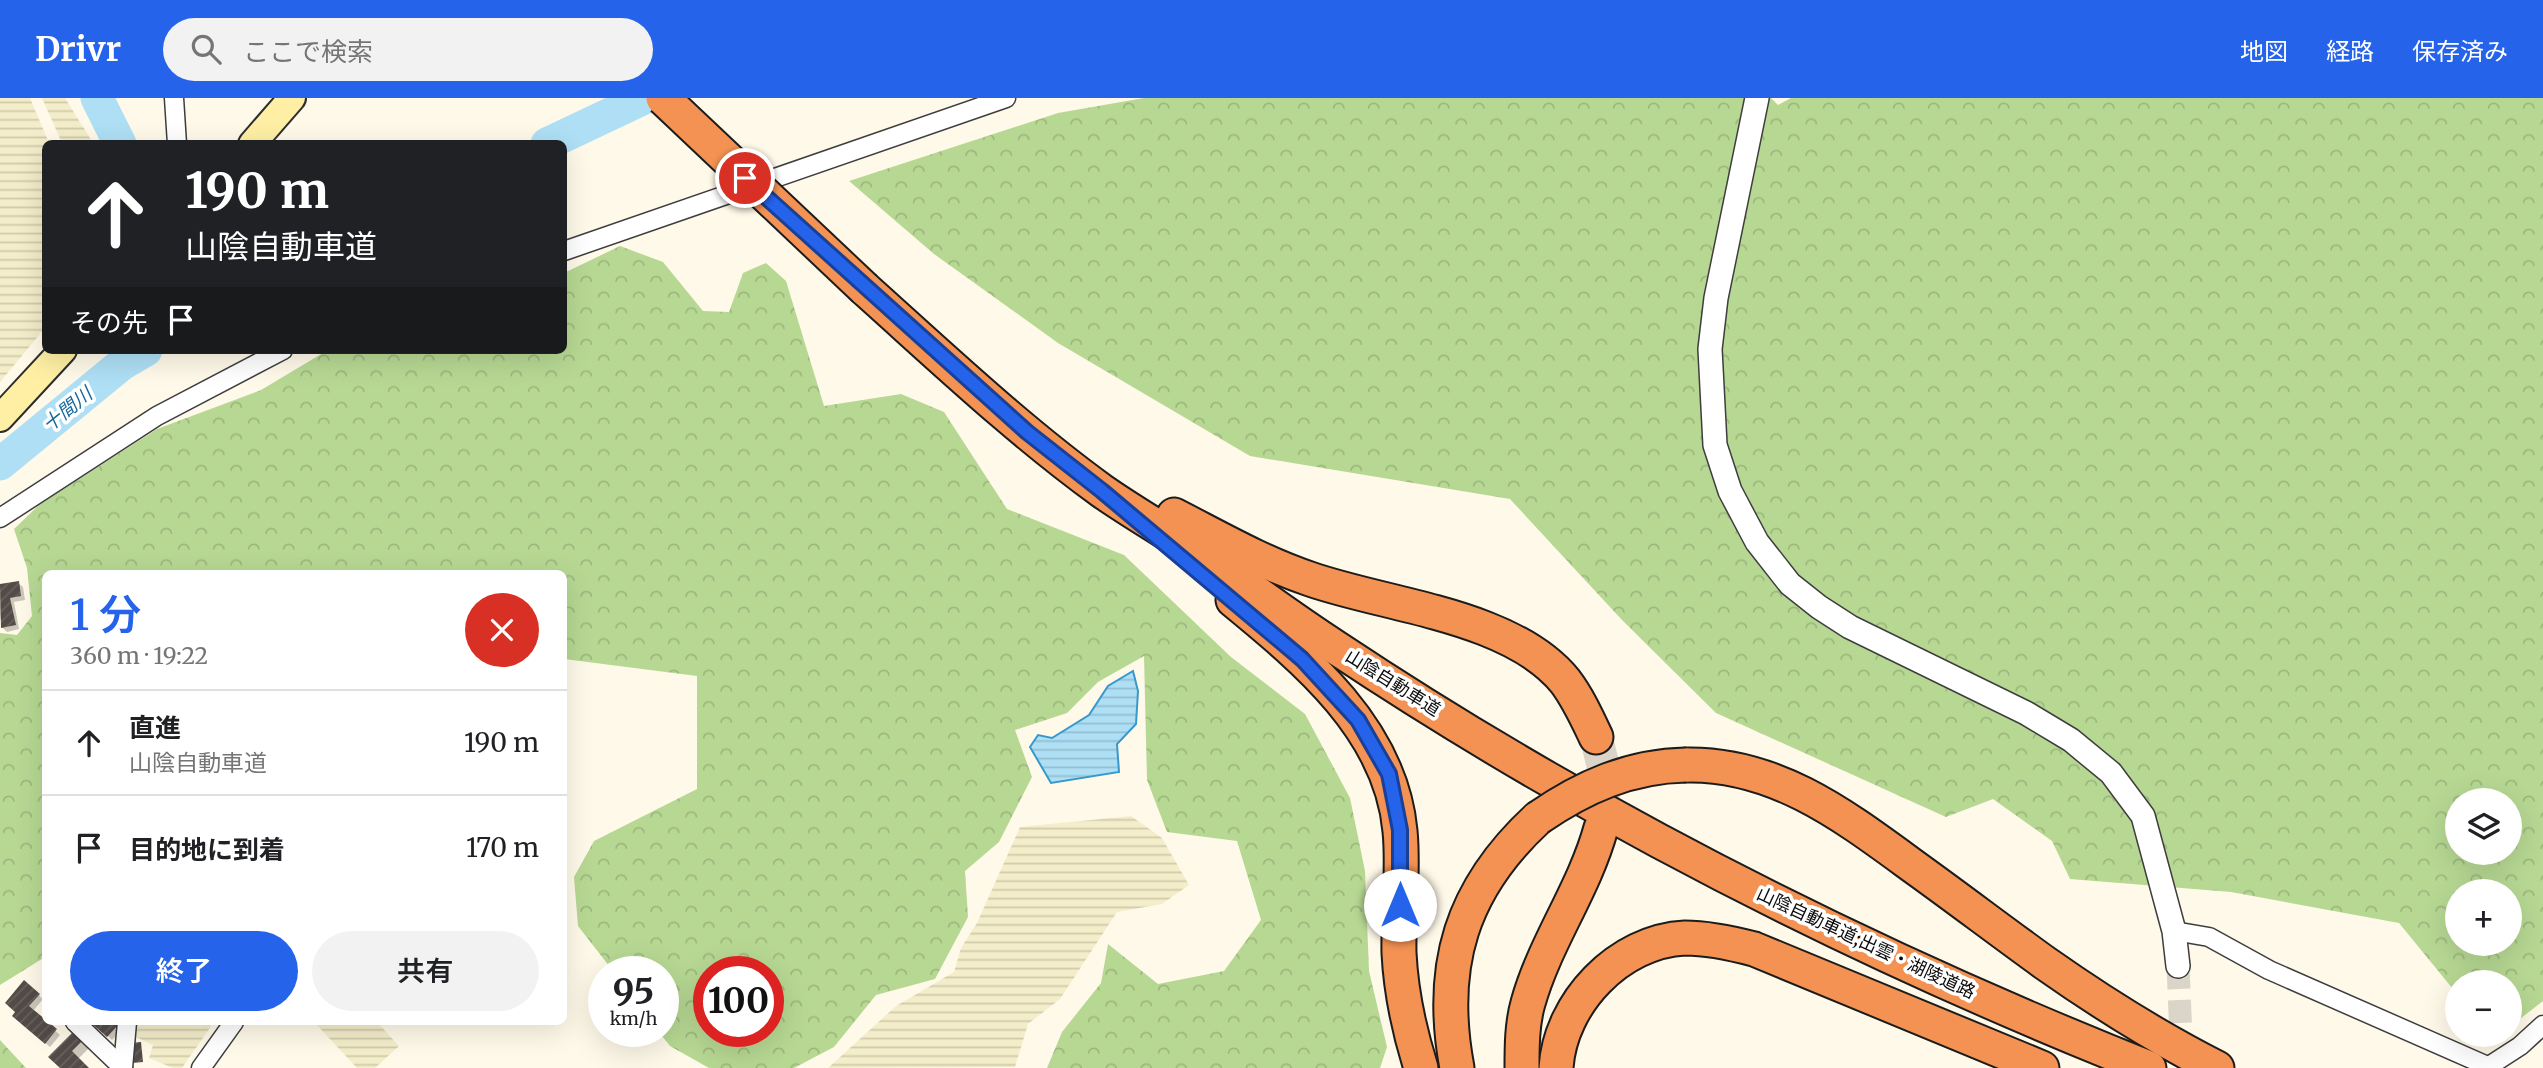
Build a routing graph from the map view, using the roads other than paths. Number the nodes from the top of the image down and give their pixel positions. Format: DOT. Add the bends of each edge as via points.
graph roads {
  1 [pos="174,98"];
  2 [pos="292,98"];
  3 [pos="663,98"];
  4 [pos="679,98"];
  5 [pos="1006,98"];
  6 [pos="1757,98"];
  7 [pos="177,140"];
  8 [pos="255,140"];
  9 [pos="567,250"];
  10 [pos="868,284"];
  11 [pos="59,354"];
  12 [pos="275,354"];
  13 [pos="0,418"];
  14 [pos="1106,486"];
  15 [pos="0,518"];
  16 [pos="1596,737"];
  17 [pos="1596,815"];
  18 [pos="2174,931"];
  19 [pos="2178,966"];
  20 [pos="78,1025"];
  21 [pos="127,1025"];
  22 [pos="232,1025"];
  23 [pos="2543,1025"];
  24 [pos="2491,1067"];
  25 [pos="123,1068"];
  26 [pos="201,1068"];
  27 [pos="1422,1068"];
  28 [pos="1457,1068"];
  29 [pos="1522,1068"];
  30 [pos="1556,1068"];
  31 [pos="2042,1068"];
  32 [pos="2149,1068"];
  33 [pos="2217,1068"];
  1 -- 7 [label="street"];
  2 -- 8 [label="main road"];
  3 -- 10 [label="highway, 山陰自動車道, bridge"];
  4 -- 10 [label="highway, 山陰自動車道"];
  5 -- 9 [label="street"];
  6 -- 18 [label="street" via="1710,349 1714,445 1730,491 1757,542 1790,584 1819,607 1850,627 2026,713 2071,740 2111,773 2143,816"];
  10 -- 14 [label="highway, 山陰自動車道" via="1027,432"];
  11 -- 13 [label="main road"];
  12 -- 15 [label="street" via="156,416"];
  14 -- 16 [label="highway" via="1262,561 1345,591 1468,623 1517,644 1543,660 1564,681"];
  14 -- 17 [label="highway, 山陰自動車道" via="1336,648"];
  14 -- 27 [label="highway" via="1302,659 1358,720 1389,774 1400,830 1399,954 1405,1013"];
  17 -- 29 [label="highway" via="1583,883 1528,1004"];
  17 -- 32 [label="highway, 山陰自動車道;出雲・湖陵道路" via="1920,970"];
  18 -- 19 [label="street"];
  18 -- 24 [label="street" via="2209,937 2269,970"];
  20 -- 25 [label="street"];
  21 -- 25 [label="street"];
  22 -- 26 [label="street"];
  23 -- 24 [label="street"];
  28 -- 33 [label="highway, bridge" via="1449,1002 1451,969 1472,902 1511,843 1538,818 1601,781 1686,765 1739,770 1810,796 2049,965"];
  30 -- 31 [label="highway" via="1565,1028 1577,1003 1598,979 1649,945 1683,938 1754,949"];
}
